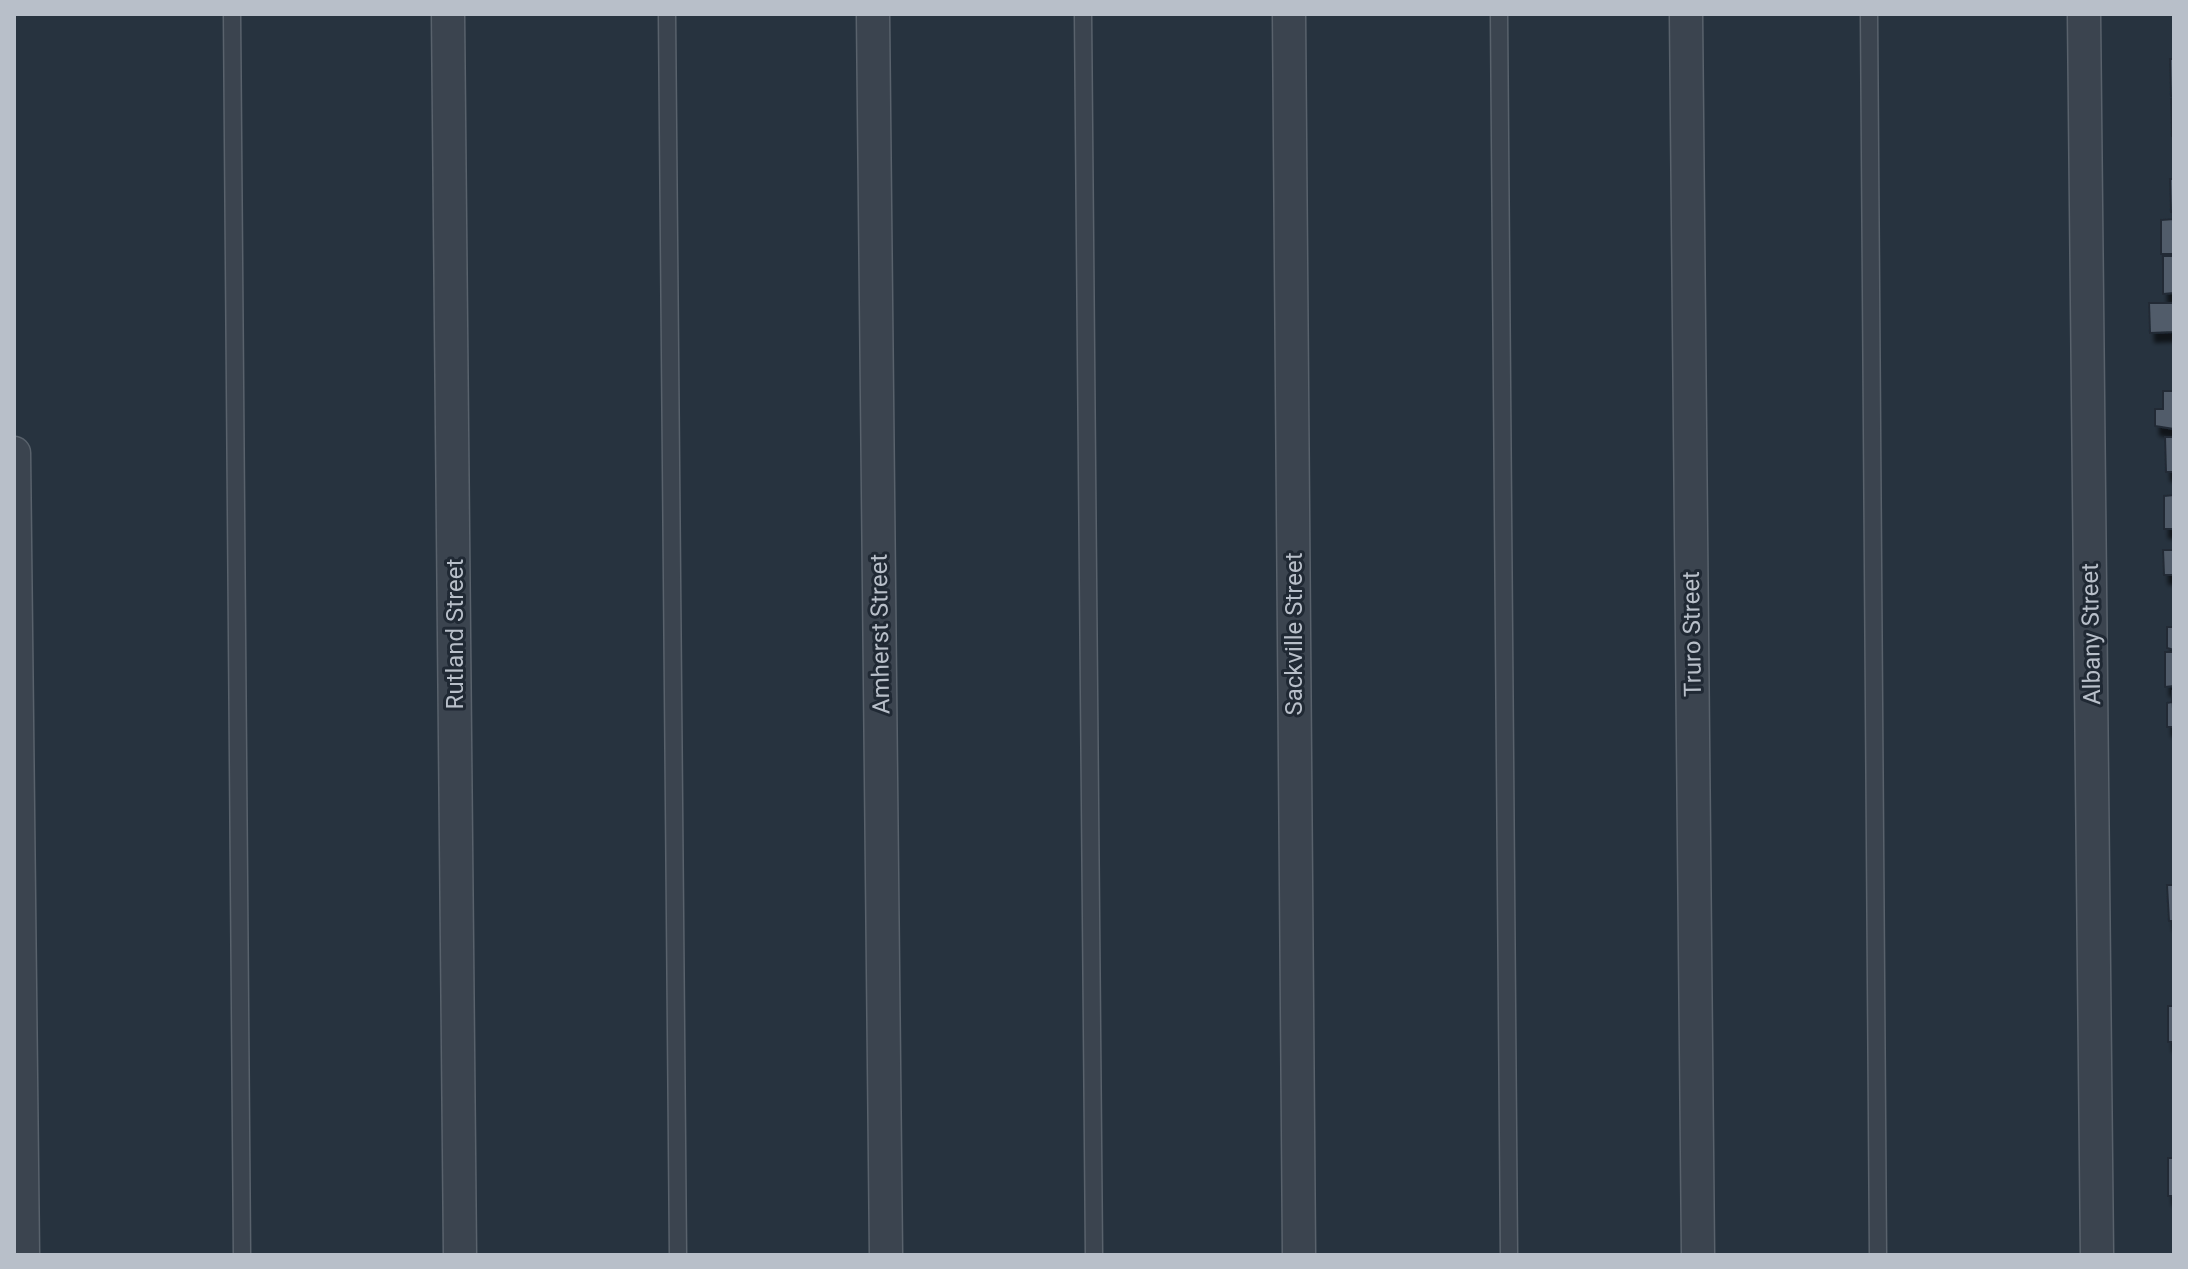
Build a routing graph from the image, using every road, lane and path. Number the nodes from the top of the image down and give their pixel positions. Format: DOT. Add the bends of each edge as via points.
graph roads {
  1 [pos="232,14"];
  2 [pos="448,14"];
  3 [pos="667,14"];
  4 [pos="873,14"];
  5 [pos="1083,14"];
  6 [pos="1289,14"];
  7 [pos="1499,14"];
  8 [pos="1686,14"];
  9 [pos="1869,14"];
  10 [pos="2084,14"];
  11 [pos="14,453"];
  12 [pos="23,1255"];
  13 [pos="242,1255"];
  14 [pos="460,1255"];
  15 [pos="678,1255"];
  16 [pos="886,1255"];
  17 [pos="1094,1255"];
  18 [pos="1299,1255"];
  19 [pos="1509,1255"];
  20 [pos="1698,1255"];
  21 [pos="1878,1255"];
  22 [pos="2097,1255"];
  1 -- 13 [label="lane"];
  2 -- 14 [label="street, Rutland Street"];
  3 -- 15 [label="lane"];
  4 -- 16 [label="street, Amherst Street"];
  5 -- 17 [label="lane"];
  6 -- 18 [label="street, Sackville Street"];
  7 -- 19 [label="lane"];
  8 -- 20 [label="street, Truro Street"];
  9 -- 21 [label="lane"];
  10 -- 22 [label="street, Albany Street"];
  11 -- 12 [label="street"];
}
